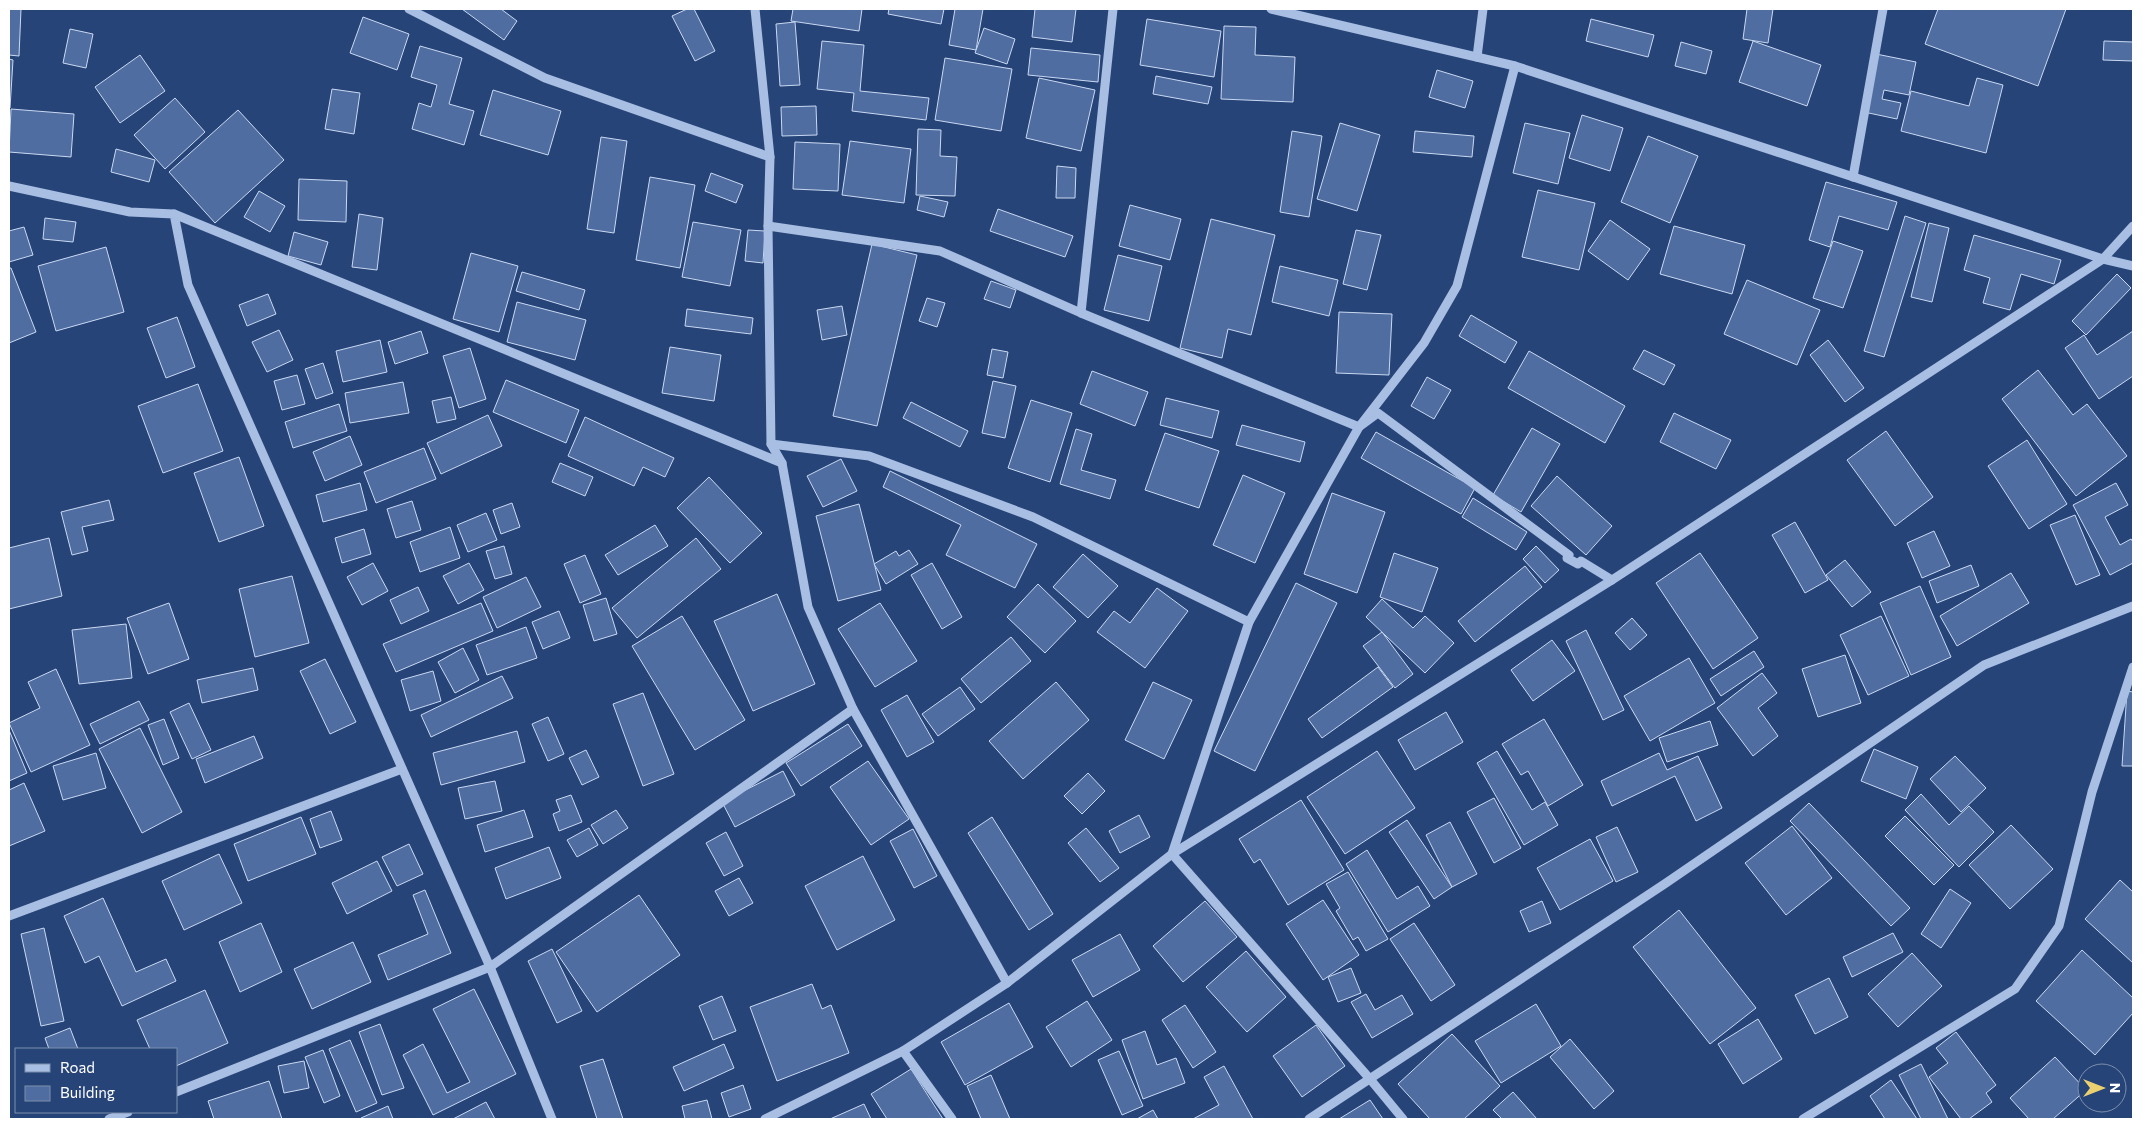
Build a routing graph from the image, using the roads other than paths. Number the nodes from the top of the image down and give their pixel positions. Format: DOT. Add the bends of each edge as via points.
graph roads {
  1 [pos="409,9"];
  2 [pos="755,9"];
  3 [pos="1113,9"];
  4 [pos="1271,9"];
  5 [pos="1483,9"];
  6 [pos="1883,9"];
  7 [pos="1477,57"];
  8 [pos="1514,66"];
  9 [pos="770,157"];
  10 [pos="1854,177"];
  11 [pos="9,186"];
  12 [pos="174,214"];
  13 [pos="768,226"];
  14 [pos="2133,226"];
  15 [pos="2103,259"];
  16 [pos="2133,266"];
  17 [pos="1081,313"];
  18 [pos="1359,427"];
  19 [pos="771,444"];
  20 [pos="782,463"];
  21 [pos="1612,580"];
  22 [pos="2133,606"];
  23 [pos="1249,622"];
  24 [pos="2133,668"];
  25 [pos="853,709"];
  26 [pos="402,769"];
  27 [pos="1172,854"];
  28 [pos="9,916"];
  29 [pos="490,967"];
  30 [pos="1007,983"];
  31 [pos="903,1051"];
  32 [pos="1370,1078"];
  33 [pos="178,1091"];
  34 [pos="125,1113"];
  35 [pos="109,1119"];
  36 [pos="552,1119"];
  37 [pos="765,1119"];
  38 [pos="952,1119"];
  39 [pos="1309,1119"];
  40 [pos="1403,1119"];
  41 [pos="1803,1119"];
  1 -- 9 [label="street" via="545,78"];
  2 -- 9 [label="street"];
  3 -- 17 [label="street"];
  4 -- 7 [label="street"];
  5 -- 7 [label="street"];
  6 -- 10 [label="street"];
  7 -- 8 [label="street"];
  8 -- 10 [label="street"];
  8 -- 18 [label="street" via="1456,286 1424,343"];
  9 -- 13 [label="street"];
  10 -- 15 [label="street"];
  11 -- 12 [label="street" via="130,212"];
  12 -- 20 [label="street"];
  12 -- 26 [label="street" via="188,285"];
  13 -- 17 [label="street" via="940,251"];
  13 -- 19 [label="street"];
  14 -- 15 [label="street"];
  15 -- 16 [label="street"];
  15 -- 21 [label="street"];
  17 -- 18 [label="street"];
  18 -- 21 [label="street" via="1378,413 1569,555 1567,558 1578,564 1581,561"];
  18 -- 23 [label="street"];
  19 -- 20 [label="street"];
  19 -- 23 [label="street" via="870,456 1033,517"];
  20 -- 25 [label="street" via="808,606"];
  21 -- 27 [label="street"];
  22 -- 32 [label="street" via="1984,664 1666,883"];
  23 -- 27 [label="street"];
  24 -- 41 [label="street" via="2092,792 2058,926 2015,989"];
  25 -- 29 [label="street"];
  25 -- 30 [label="street"];
  26 -- 28 [label="street"];
  26 -- 29 [label="street"];
  27 -- 30 [label="street"];
  27 -- 32 [label="street"];
  29 -- 33 [label="street"];
  29 -- 36 [label="street"];
  30 -- 31 [label="street"];
  31 -- 37 [label="street"];
  31 -- 38 [label="street"];
  32 -- 39 [label="street"];
  32 -- 40 [label="street"];
  34 -- 35 [label="street"];
}
